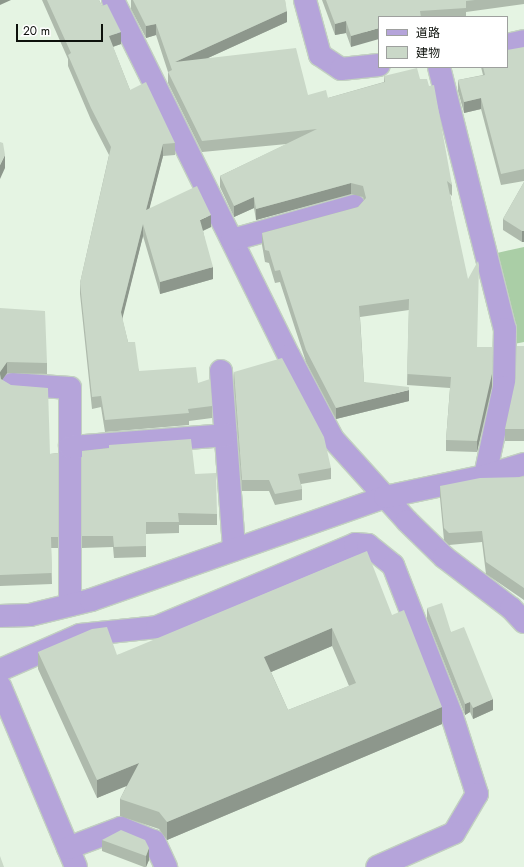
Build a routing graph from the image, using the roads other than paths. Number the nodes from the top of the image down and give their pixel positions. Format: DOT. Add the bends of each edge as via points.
graph roads {
  1 [pos="113,0"];
  2 [pos="305,0"];
  3 [pos="524,42"];
  4 [pos="508,45"];
  5 [pos="378,65"];
  6 [pos="439,68"];
  7 [pos="354,206"];
  8 [pos="232,240"];
  9 [pos="220,371"];
  10 [pos="12,384"];
  11 [pos="226,435"];
  12 [pos="70,447"];
  13 [pos="524,464"];
  14 [pos="485,476"];
  15 [pos="385,497"];
  16 [pos="234,550"];
  17 [pos="70,605"];
  18 [pos="0,616"];
  19 [pos="524,622"];
  20 [pos="0,670"];
  21 [pos="0,686"];
  22 [pos="72,858"];
  23 [pos="166,867"];
  24 [pos="377,867"];
  1 -- 8 [label="street"];
  2 -- 5 [label="street" via="320,55 341,69"];
  3 -- 4 [label="street"];
  6 -- 14 [label="street" via="505,329 504,387"];
  7 -- 8 [label="street"];
  8 -- 15 [label="street" via="333,439"];
  9 -- 11 [label="street"];
  10 -- 12 [label="street" via="70,388"];
  11 -- 12 [label="street"];
  11 -- 16 [label="street"];
  12 -- 17 [label="street"];
  13 -- 14 [label="street"];
  14 -- 15 [label="street"];
  15 -- 16 [label="street"];
  15 -- 19 [label="street" via="444,557 511,608"];
  16 -- 17 [label="street"];
  17 -- 18 [label="street" via="30,614"];
  20 -- 24 [label="street" via="80,635 157,627 355,544 368,545 394,565 452,716 477,794 454,833"];
  21 -- 22 [label="street"];
  22 -- 23 [label="street" via="121,828 154,841"];
}
